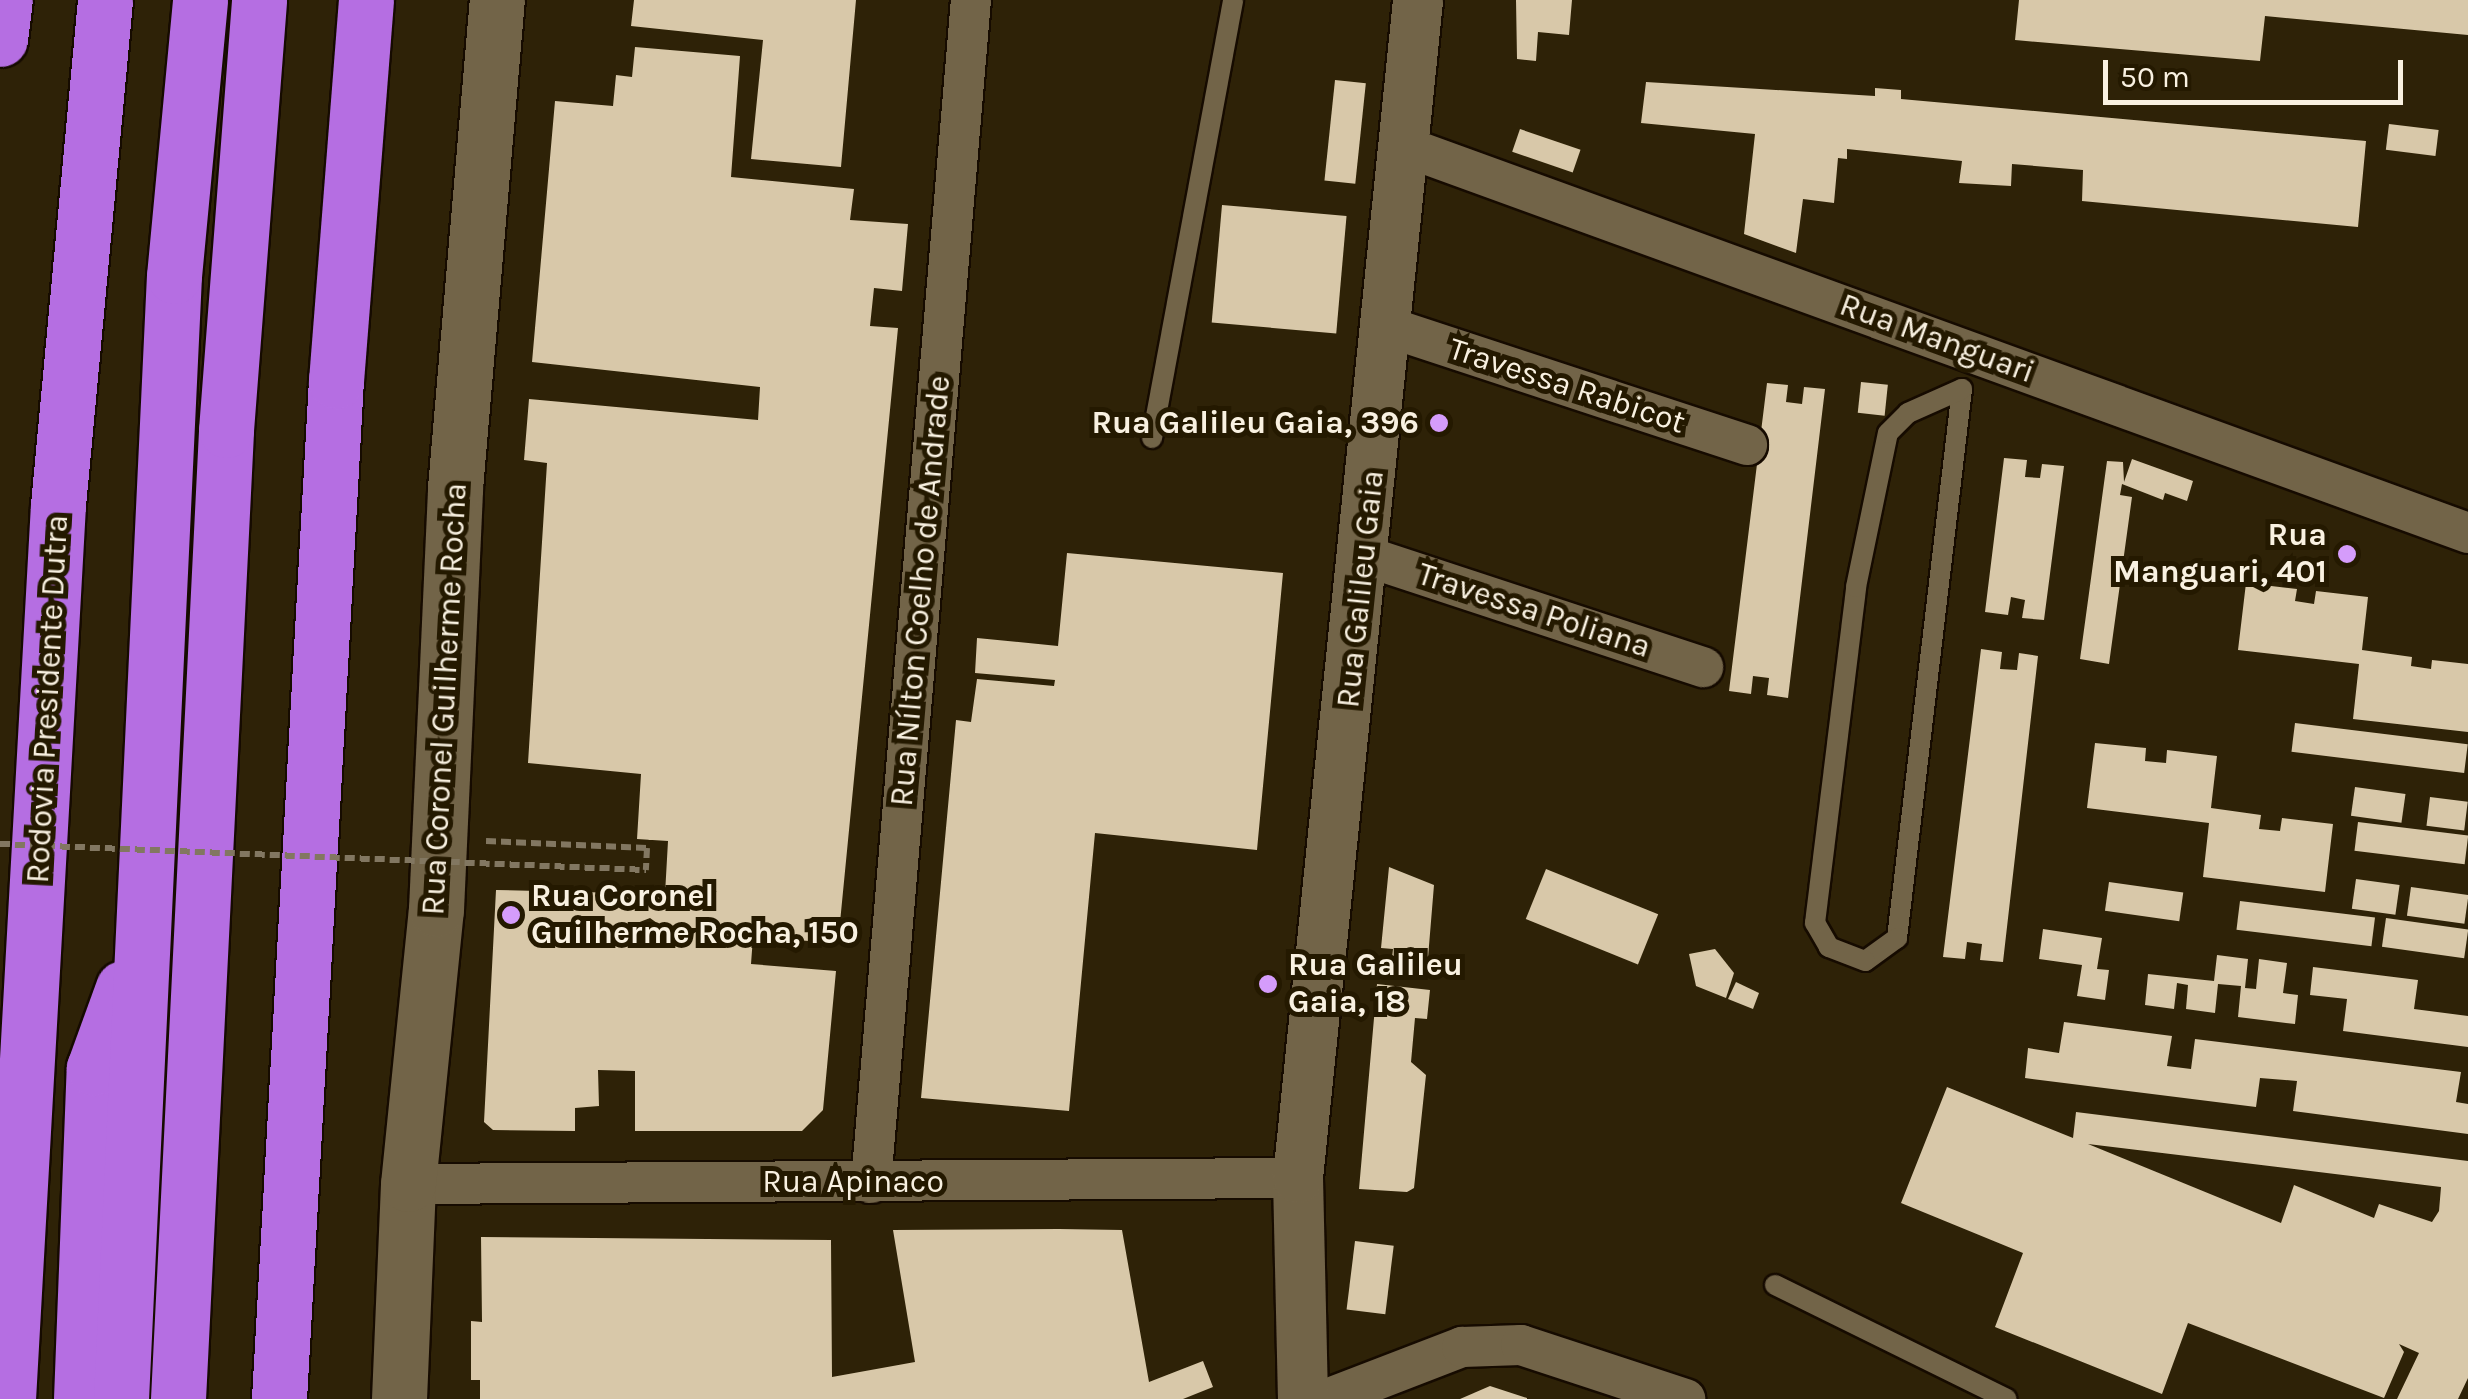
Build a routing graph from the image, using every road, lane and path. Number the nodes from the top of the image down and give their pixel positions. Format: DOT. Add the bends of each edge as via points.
graph roads {
  1 [pos="5,0"];
  2 [pos="104,0"];
  3 [pos="200,0"];
  4 [pos="259,0"];
  5 [pos="366,0"];
  6 [pos="497,0"];
  7 [pos="971,0"];
  8 [pos="1233,0"];
  9 [pos="1418,0"];
  10 [pos="0,39"];
  11 [pos="1406,147"];
  12 [pos="1388,327"];
  13 [pos="1966,349"];
  14 [pos="1962,389"];
  15 [pos="1152,438"];
  16 [pos="1747,445"];
  17 [pos="2468,533"];
  18 [pos="1365,556"];
  19 [pos="1702,668"];
  20 [pos="481,841"];
  21 [pos="0,844"];
  22 [pos="141,938"];
  23 [pos="1298,1178"];
  24 [pos="871,1182"];
  25 [pos="408,1184"];
  26 [pos="288,1280"];
  27 [pos="1775,1285"];
  28 [pos="8,1399"];
  29 [pos="80,1399"];
  30 [pos="122,1399"];
  31 [pos="178,1399"];
  32 [pos="279,1399"];
  33 [pos="304,1399"];
  34 [pos="399,1399"];
  35 [pos="1303,1399"];
  36 [pos="1326,1399"];
  37 [pos="1684,1399"];
  38 [pos="2007,1399"];
  1 -- 10 [label="highway"];
  2 -- 28 [label="highway, Rodovia Presidente Dutra" via="58,505"];
  3 -- 22 [label="highway" via="174,276"];
  4 -- 31 [label="highway" via="226,430"];
  5 -- 26 [label="highway" via="334,400"];
  6 -- 25 [label="main road, Rua Coronel Guilherme Rocha" via="455,488 436,909"];
  7 -- 24 [label="street, Rua Nílton Coelho de Andrade"];
  8 -- 15 [label="lane"];
  9 -- 11 [label="street, Rua Galileu Gaia"];
  11 -- 12 [label="street, Rua Galileu Gaia"];
  11 -- 13 [label="street, Rua Manguari"];
  12 -- 16 [label="street, Travessa Rabicot"];
  12 -- 18 [label="street, Rua Galileu Gaia"];
  13 -- 14 [label="lane"];
  13 -- 17 [label="street, Rua Manguari"];
  14 -- 14 [label="lane" via="1897,938 1884,954 1866,960 1829,947 1815,923 1856,587 1888,433 1908,413"];
  18 -- 19 [label="street, Travessa Poliana"];
  18 -- 23 [label="street, Rua Galileu Gaia"];
  20 -- 21 [label="path, bridge" via="647,848 646,870"];
  22 -- 29 [label="highway" via="94,1068"];
  22 -- 30 [label="highway"];
  23 -- 24 [label="street, Rua Apinaco"];
  23 -- 35 [label="street, Rua Galileu Gaia"];
  24 -- 25 [label="street, Rua Apinaco"];
  25 -- 34 [label="main road, Rua Coronel Guilherme Rocha"];
  26 -- 32 [label="highway"];
  26 -- 33 [label="highway"];
  27 -- 38 [label="lane"];
  36 -- 37 [label="street" via="1462,1346 1522,1344"];
}
